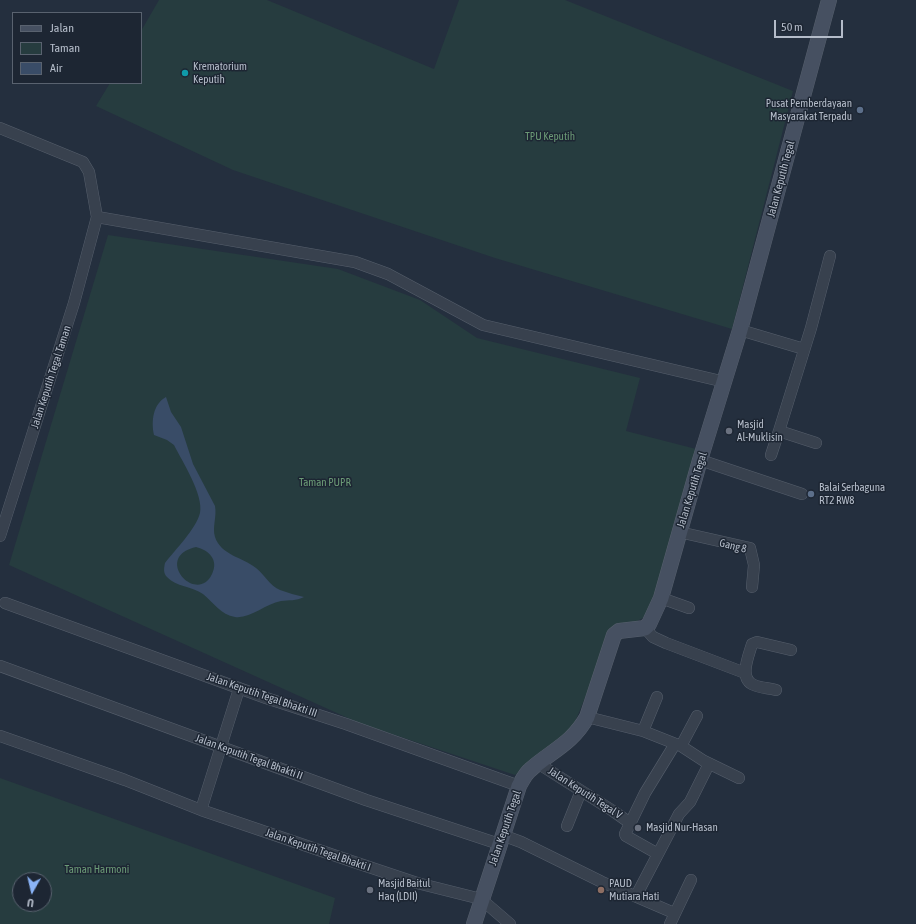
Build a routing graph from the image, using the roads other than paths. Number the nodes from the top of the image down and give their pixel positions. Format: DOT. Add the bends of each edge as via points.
graph roads {
  1 [pos="829,0"];
  2 [pos="0,128"];
  3 [pos="97,217"];
  4 [pos="830,256"];
  5 [pos="740,330"];
  6 [pos="804,349"];
  7 [pos="725,382"];
  8 [pos="779,431"];
  9 [pos="816,443"];
  10 [pos="771,455"];
  11 [pos="700,460"];
  12 [pos="802,494"];
  13 [pos="679,532"];
  14 [pos="0,536"];
  15 [pos="752,587"];
  16 [pos="661,598"];
  17 [pos="5,603"];
  18 [pos="689,608"];
  19 [pos="645,628"];
  20 [pos="791,650"];
  21 [pos="0,666"];
  22 [pos="745,674"];
  23 [pos="239,688"];
  24 [pos="776,690"];
  25 [pos="657,697"];
  26 [pos="697,716"];
  27 [pos="587,717"];
  28 [pos="643,731"];
  29 [pos="0,736"];
  30 [pos="674,744"];
  31 [pos="221,746"];
  32 [pos="539,764"];
  33 [pos="709,764"];
  34 [pos="739,778"];
  35 [pos="519,786"];
  36 [pos="581,790"];
  37 [pos="201,810"];
  38 [pos="630,823"];
  39 [pos="567,826"];
  40 [pos="500,840"];
  41 [pos="658,854"];
  42 [pos="691,880"];
  43 [pos="636,896"];
  44 [pos="481,899"];
  45 [pos="674,913"];
  46 [pos="474,924"];
  47 [pos="510,924"];
  48 [pos="670,924"];
  1 -- 5 [label="main road, Jalan Keputih Tegal"];
  2 -- 3 [label="street" via="83,162 89,172"];
  3 -- 7 [label="street" via="355,262 388,274 483,325"];
  3 -- 14 [label="street, Jalan Keputih Tegal Taman" via="74,303"];
  4 -- 6 [label="street"];
  5 -- 6 [label="street"];
  5 -- 7 [label="main road, Jalan Keputih Tegal"];
  6 -- 8 [label="street"];
  7 -- 11 [label="main road, Jalan Keputih Tegal"];
  8 -- 9 [label="street"];
  8 -- 10 [label="street"];
  11 -- 12 [label="street"];
  11 -- 13 [label="main road, Jalan Keputih Tegal"];
  13 -- 15 [label="street, Gang 8" via="750,548 754,565"];
  13 -- 16 [label="main road, Jalan Keputih Tegal"];
  16 -- 18 [label="street"];
  16 -- 19 [label="main road, Jalan Keputih Tegal"];
  17 -- 23 [label="street, Jalan Keputih Tegal Bhakti III"];
  19 -- 22 [label="street" via="653,637 666,643"];
  19 -- 27 [label="main road, Jalan Keputih Tegal" via="619,631 614,635"];
  20 -- 22 [label="street" via="754,642"];
  21 -- 31 [label="street, Jalan Keputih Tegal Bhakti II"];
  22 -- 24 [label="street" via="753,685"];
  23 -- 31 [label="street"];
  23 -- 35 [label="street, Jalan Keputih Tegal Bhakti III"];
  25 -- 28 [label="street"];
  26 -- 30 [label="street"];
  27 -- 28 [label="street"];
  27 -- 32 [label="main road, Jalan Keputih Tegal" via="567,743"];
  28 -- 30 [label="street"];
  29 -- 37 [label="street, Jalan Keputih Tegal Bhakti I"];
  30 -- 33 [label="street"];
  30 -- 38 [label="street"];
  31 -- 37 [label="street"];
  31 -- 40 [label="street, Jalan Keputih Tegal Bhakti II" via="366,800"];
  32 -- 35 [label="main road, Jalan Keputih Tegal" via="529,771"];
  32 -- 36 [label="street, Jalan Keputih Tegal V"];
  33 -- 34 [label="street"];
  33 -- 41 [label="street" via="690,802 683,807"];
  35 -- 40 [label="main road, Jalan Keputih Tegal"];
  36 -- 38 [label="street, Jalan Keputih Tegal V"];
  36 -- 39 [label="street"];
  37 -- 44 [label="street, Jalan Keputih Tegal Bhakti I" via="417,883"];
  38 -- 41 [label="street" via="626,836"];
  40 -- 43 [label="street, Jalan Keputih Tegal Bhakti II" via="521,842"];
  40 -- 44 [label="main road, Jalan Keputih Tegal"];
  41 -- 43 [label="street"];
  42 -- 45 [label="street"];
  43 -- 45 [label="street, Jalan Keputih Tegal Bhakti II"];
  44 -- 46 [label="main road, Jalan Keputih Tegal"];
  44 -- 47 [label="street"];
  45 -- 48 [label="street"];
}
